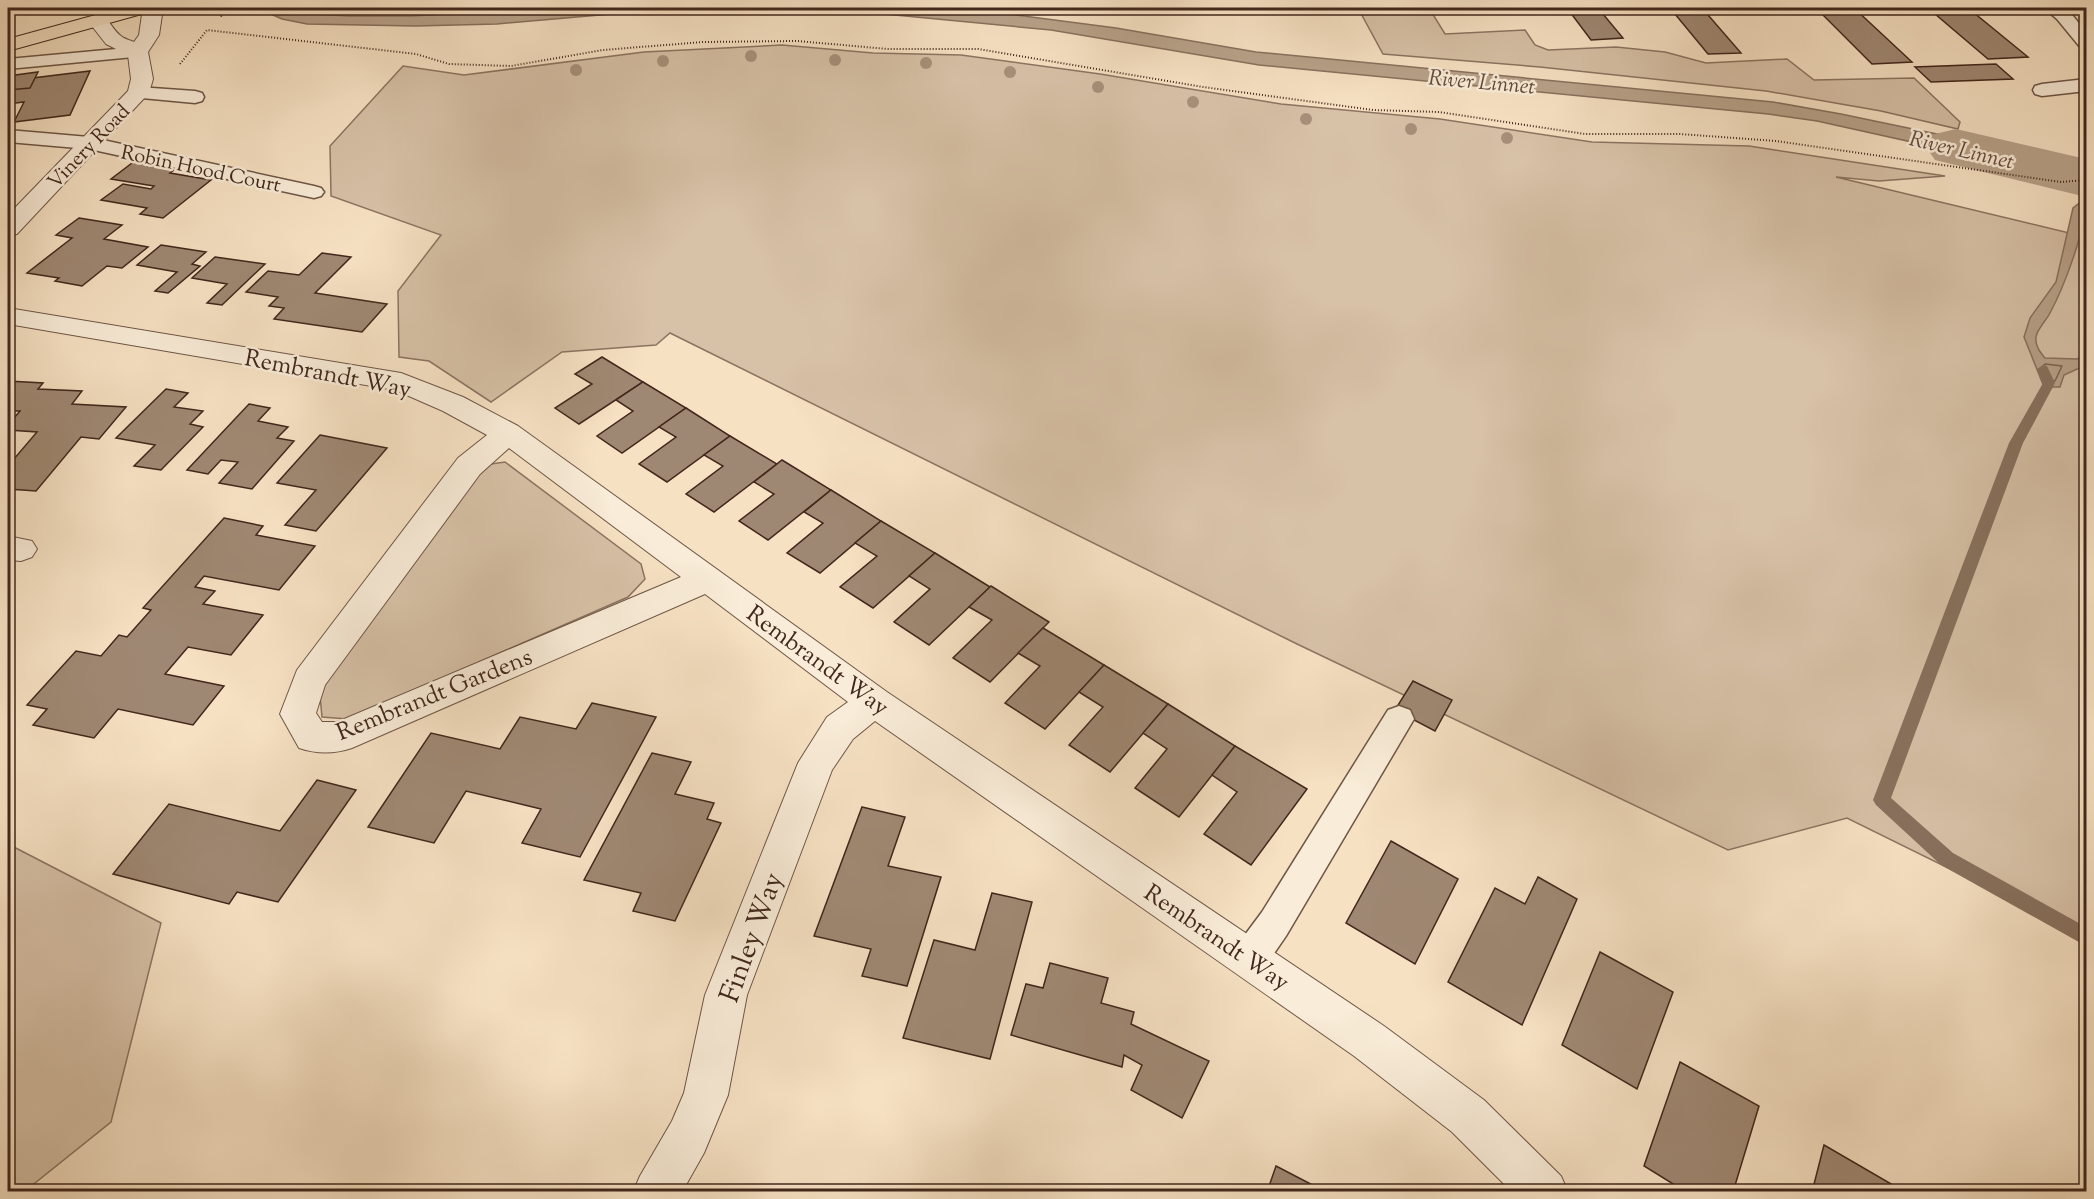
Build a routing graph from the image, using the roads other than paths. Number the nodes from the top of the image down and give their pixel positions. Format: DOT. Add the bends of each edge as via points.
graph roads {
  1 [pos="142,8"];
  2 [pos="153,8"];
  3 [pos="2052,8"];
  4 [pos="92,10"];
  5 [pos="8,30"];
  6 [pos="2086,43"];
  7 [pos="8,45"];
  8 [pos="138,51"];
  9 [pos="8,64"];
  10 [pos="2086,85"];
  11 [pos="2042,90"];
  12 [pos="138,93"];
  13 [pos="195,97"];
  14 [pos="8,136"];
  15 [pos="89,143"];
  16 [pos="314,192"];
  17 [pos="8,229"];
  18 [pos="8,316"];
  19 [pos="508,433"];
  20 [pos="706,580"];
  21 [pos="875,702"];
  22 [pos="1399,719"];
  23 [pos="1249,959"];
  24 [pos="656,1191"];
  25 [pos="1545,1191"];
  1 -- 4 [label="main road"];
  2 -- 8 [label="street" via="149,35"];
  3 -- 6 [label="lane" via="2063,15"];
  4 -- 5 [label="main road"];
  4 -- 7 [label="main road"];
  4 -- 8 [label="street" via="113,39"];
  8 -- 9 [label="lane"];
  8 -- 12 [label="street, Vinery Road" via="142,79"];
  10 -- 11 [label="lane"];
  12 -- 13 [label="lane"];
  12 -- 15 [label="street, Vinery Road"];
  14 -- 15 [label="lane, Robin Hood Court"];
  15 -- 16 [label="lane, Robin Hood Court"];
  15 -- 17 [label="street, Vinery Road"];
  18 -- 19 [label="street, Rembrandt Way" via="401,382"];
  19 -- 20 [label="street, Rembrandt Way"];
  19 -- 20 [label="street, Rembrandt Gardens" via="469,466 309,680 298,714 312,736 339,737"];
  20 -- 21 [label="street, Rembrandt Way"];
  21 -- 23 [label="street, Rembrandt Way"];
  21 -- 24 [label="street, Finley Way" via="840,728 816,763 726,995 706,1095 688,1137"];
  22 -- 23 [label="lane"];
  23 -- 25 [label="street, Rembrandt Way" via="1369,1041 1468,1116"];
}
